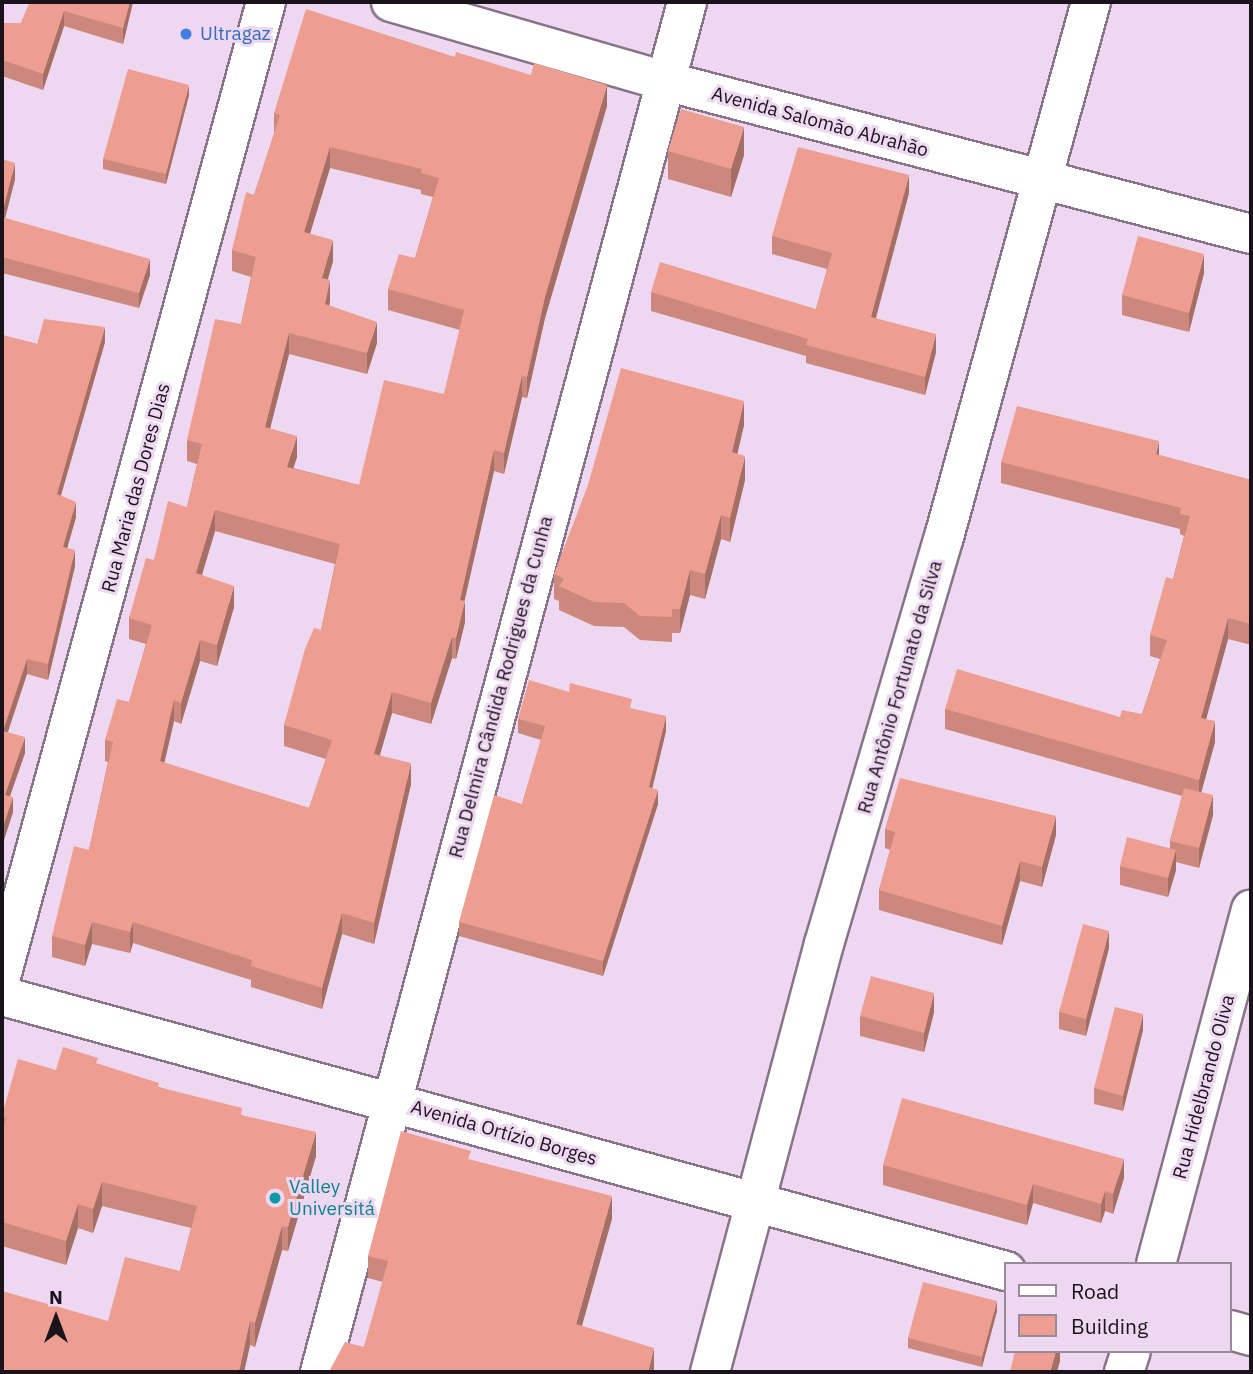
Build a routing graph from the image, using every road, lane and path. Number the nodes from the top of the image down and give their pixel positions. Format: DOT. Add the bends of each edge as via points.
graph roads {
  1 [pos="266,2"];
  2 [pos="391,2"];
  3 [pos="687,2"];
  4 [pos="1091,2"];
  5 [pos="665,81"];
  6 [pos="1042,182"];
  7 [pos="1251,234"];
  8 [pos="1251,910"];
  9 [pos="2,973"];
  10 [pos="2,996"];
  11 [pos="391,1100"];
  12 [pos="756,1205"];
  13 [pos="1157,1262"];
  14 [pos="1004,1269"];
  15 [pos="1232,1331"];
  16 [pos="1251,1336"];
  17 [pos="1129,1353"];
  18 [pos="320,1372"];
  19 [pos="710,1372"];
  20 [pos="1124,1372"];
  1 -- 9 [label="street, Rua Maria das Dores Dias"];
  2 -- 5 [label="street, Avenida Salomão Abrahão"];
  3 -- 5 [label="street, Rua Delmira Cândida Rodrigues da Cunha"];
  4 -- 6 [label="street, Rua Antônio Fortunato da Silva"];
  5 -- 6 [label="street, Avenida Salomão Abrahão"];
  5 -- 11 [label="street, Rua Delmira Cândida Rodrigues da Cunha"];
  6 -- 7 [label="street, Avenida Salomão Abrahão"];
  6 -- 12 [label="street, Rua Antônio Fortunato da Silva" via="824,944"];
  8 -- 13 [label="street, Rua Hidelbrando Oliva"];
  10 -- 11 [label="street, Avenida Ortízio Borges"];
  11 -- 12 [label="street, Avenida Ortízio Borges"];
  11 -- 18 [label="street, Rua Delmira Cândida Rodrigues da Cunha"];
  12 -- 14 [label="street, Avenida Ortízio Borges"];
  12 -- 19 [label="street, Rua Antônio Fortunato da Silva"];
  15 -- 16 [label="street"];
  17 -- 20 [label="street"];
}
